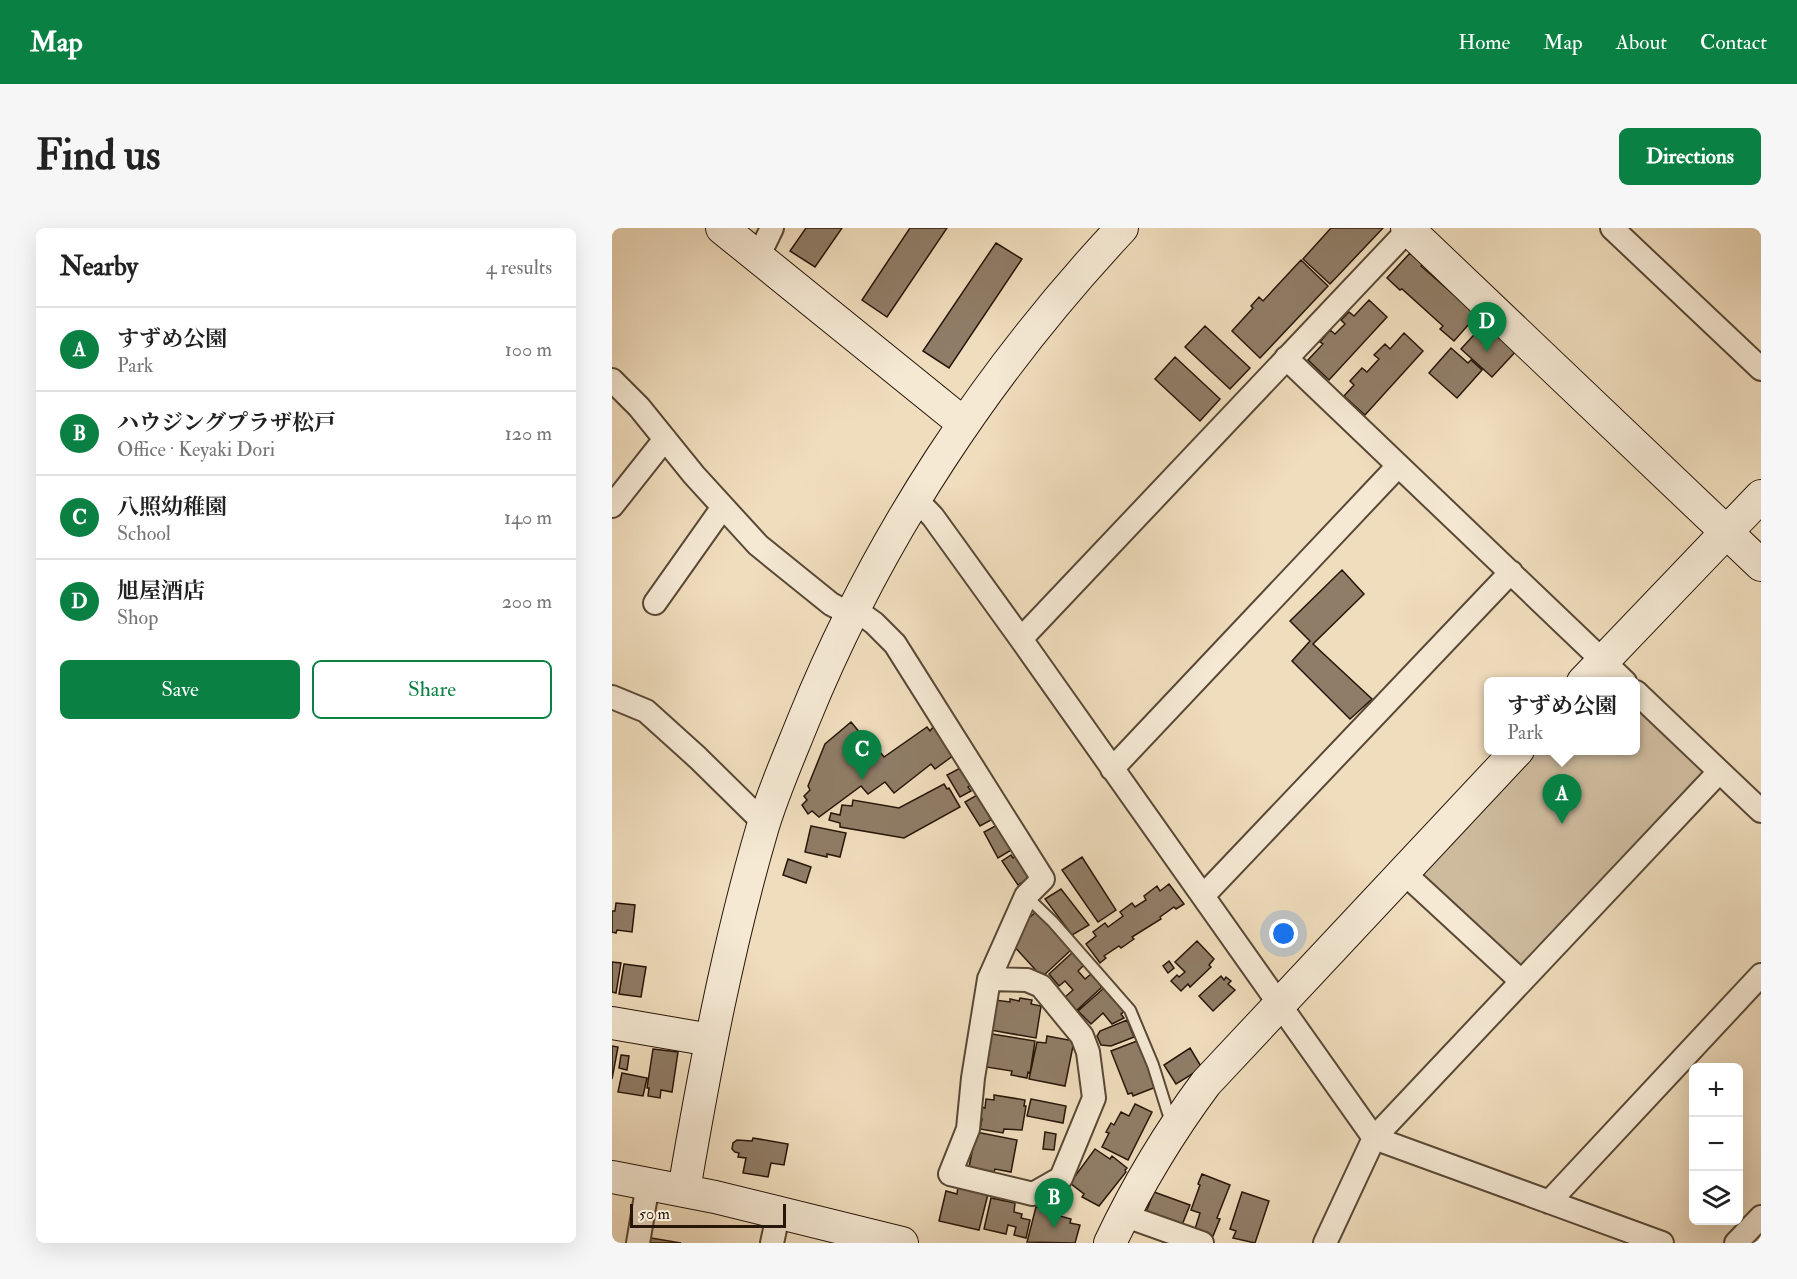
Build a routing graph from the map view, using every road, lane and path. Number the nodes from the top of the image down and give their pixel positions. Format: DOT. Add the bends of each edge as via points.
graph roads {
  1 [pos="722,228"];
  2 [pos="772,228"];
  3 [pos="1122,228"];
  4 [pos="1409,228"];
  5 [pos="1612,228"];
  6 [pos="758,257"];
  7 [pos="1287,358"];
  8 [pos="1761,369"];
  9 [pos="612,380"];
  10 [pos="963,423"];
  11 [pos="665,439"];
  12 [pos="1398,466"];
  13 [pos="1761,496"];
  14 [pos="915,498"];
  15 [pos="612,506"];
  16 [pos="723,507"];
  17 [pos="1727,532"];
  18 [pos="1761,566"];
  19 [pos="1511,572"];
  20 [pos="655,603"];
  21 [pos="851,611"];
  22 [pos="1021,639"];
  23 [pos="1604,675"];
  24 [pos="612,697"];
  25 [pos="1640,697"];
  26 [pos="1513,755"];
  27 [pos="1112,769"];
  28 [pos="1719,772"];
  29 [pos="1761,811"];
  30 [pos="764,824"];
  31 [pos="1403,872"];
  32 [pos="1026,896"];
  33 [pos="1203,896"];
  34 [pos="1761,975"];
  35 [pos="989,979"];
  36 [pos="1521,981"];
  37 [pos="1278,1004"];
  38 [pos="612,1023"];
  39 [pos="711,1040"];
  40 [pos="1177,1122"];
  41 [pos="1374,1138"];
  42 [pos="612,1177"];
  43 [pos="648,1184"];
  44 [pos="684,1190"];
  45 [pos="1549,1202"];
  46 [pos="779,1212"];
  47 [pos="1123,1215"];
  48 [pos="1761,1216"];
  49 [pos="883,1241"];
  50 [pos="638,1243"];
  51 [pos="772,1243"];
  52 [pos="1110,1243"];
  53 [pos="1202,1243"];
  54 [pos="1325,1243"];
  55 [pos="1662,1243"];
  56 [pos="1736,1243"];
  1 -- 6 [label="street"];
  2 -- 6 [label="street"];
  3 -- 10 [label="street" via="1035,328"];
  4 -- 7 [label="street"];
  4 -- 17 [label="street"];
  5 -- 8 [label="street"];
  6 -- 10 [label="street"];
  7 -- 12 [label="street"];
  7 -- 22 [label="street"];
  9 -- 11 [label="street"];
  10 -- 14 [label="street"];
  11 -- 15 [label="street"];
  11 -- 16 [label="street"];
  12 -- 19 [label="street"];
  12 -- 27 [label="street"];
  13 -- 17 [label="street"];
  14 -- 21 [label="street"];
  14 -- 22 [label="street"];
  16 -- 20 [label="street"];
  16 -- 21 [label="street" via="758,545 831,604"];
  17 -- 18 [label="street"];
  17 -- 23 [label="street"];
  19 -- 23 [label="street"];
  19 -- 33 [label="street"];
  21 -- 30 [label="street"];
  21 -- 32 [label="street" via="874,622 895,644 1043,879"];
  22 -- 27 [label="street"];
  24 -- 30 [label="street" via="646,711"];
  25 -- 28 [label="street"];
  26 -- 31 [label="street"];
  27 -- 33 [label="street"];
  28 -- 29 [label="street"];
  28 -- 36 [label="street"];
  30 -- 39 [label="street"];
  31 -- 36 [label="street"];
  31 -- 37 [label="street"];
  32 -- 35 [label="street"];
  32 -- 40 [label="lane" via="1130,1010 1168,1113"];
  33 -- 37 [label="street"];
  34 -- 45 [label="street"];
  35 -- 35 [label="street" via="1027,980 1041,986 1082,1036 1088,1052 1094,1098 1061,1178 1033,1194 950,1174 968,1129"];
  36 -- 41 [label="street"];
  37 -- 40 [label="street" via="1206,1083"];
  37 -- 41 [label="street"];
  38 -- 39 [label="street"];
  39 -- 44 [label="street"];
  40 -- 47 [label="street"];
  41 -- 45 [label="street"];
  41 -- 54 [label="street"];
  42 -- 43 [label="street"];
  43 -- 44 [label="street"];
  43 -- 50 [label="street"];
  44 -- 46 [label="street"];
  45 -- 55 [label="street"];
  46 -- 49 [label="street"];
  46 -- 51 [label="street"];
  47 -- 52 [label="street"];
  47 -- 53 [label="street"];
  48 -- 56 [label="street"];
}
